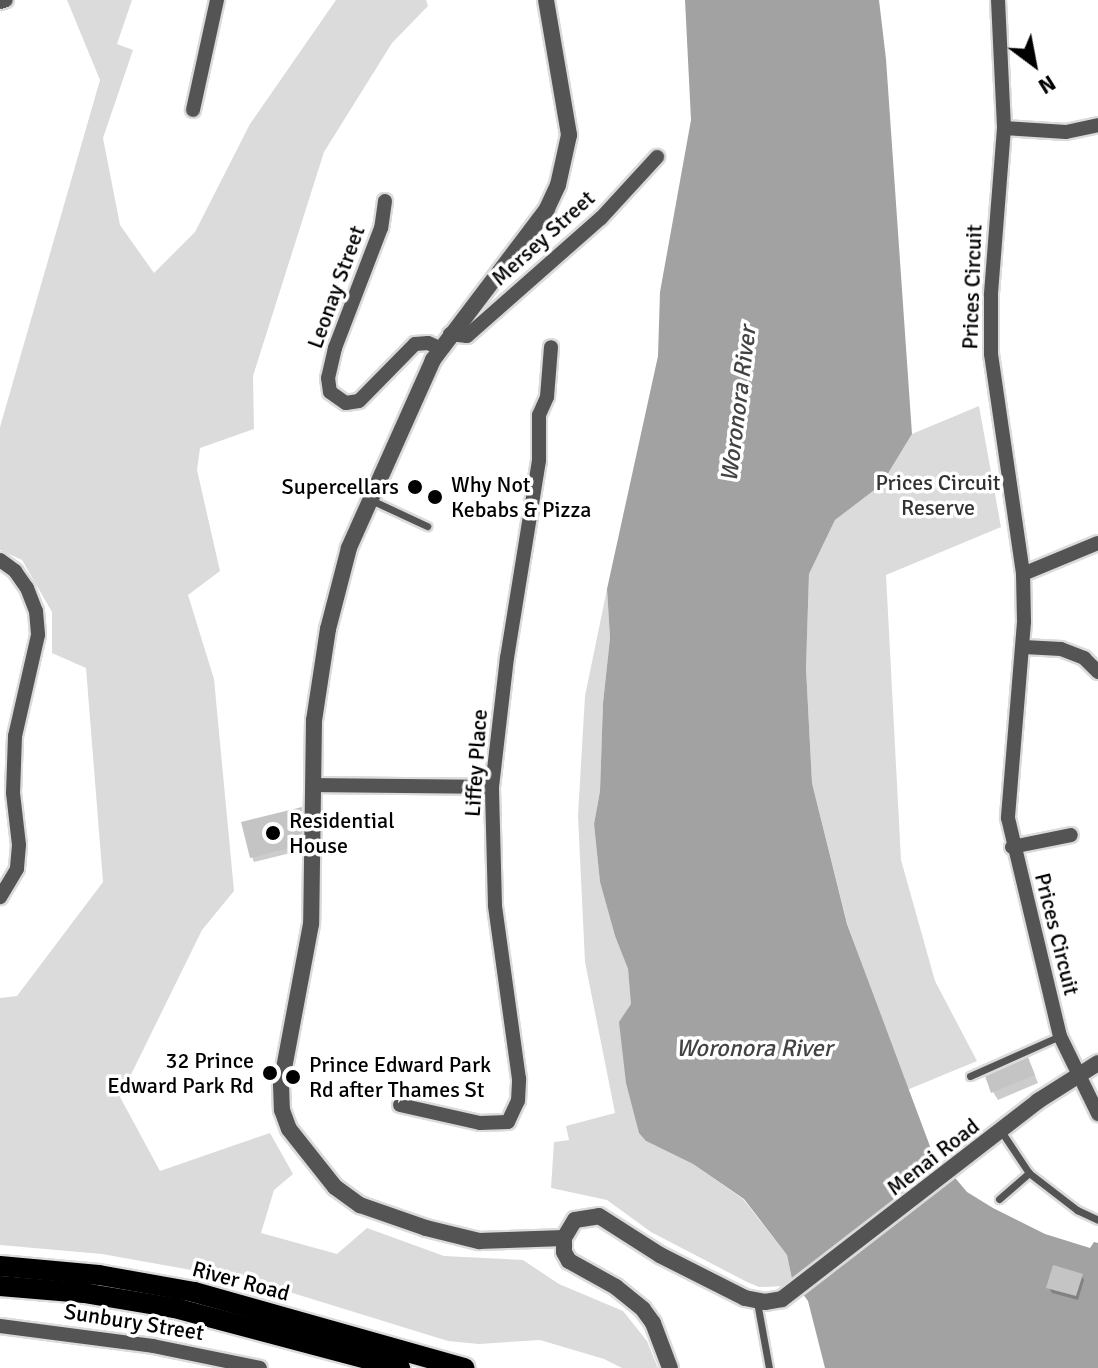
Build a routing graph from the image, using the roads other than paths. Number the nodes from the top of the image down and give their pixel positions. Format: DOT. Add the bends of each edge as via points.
graph roads {
  1 [pos="6,0"];
  2 [pos="217,0"];
  3 [pos="546,0"];
  4 [pos="998,0"];
  5 [pos="0,2"];
  6 [pos="193,110"];
  7 [pos="1098,125"];
  8 [pos="1004,128"];
  9 [pos="657,157"];
  10 [pos="385,201"];
  11 [pos="445,341"];
  12 [pos="551,347"];
  13 [pos="371,500"];
  14 [pos="427,526"];
  15 [pos="1098,543"];
  16 [pos="0,560"];
  17 [pos="1023,574"];
  18 [pos="1024,647"];
  19 [pos="1098,672"];
  20 [pos="315,785"];
  21 [pos="492,787"];
  22 [pos="1071,835"];
  23 [pos="1012,847"];
  24 [pos="0,897"];
  25 [pos="1060,1036"];
  26 [pos="1098,1063"];
  27 [pos="1077,1075"];
  28 [pos="970,1076"];
  29 [pos="400,1105"];
  30 [pos="1098,1114"];
  31 [pos="1001,1131"];
  32 [pos="1029,1173"];
  33 [pos="999,1199"];
  34 [pos="575,1220"];
  35 [pos="1098,1220"];
  36 [pos="529,1237"];
  37 [pos="564,1238"];
  38 [pos="569,1261"];
  39 [pos="0,1266"];
  40 [pos="0,1286"];
  41 [pos="757,1302"];
  42 [pos="0,1326"];
  43 [pos="260,1368"];
  44 [pos="400,1368"];
  45 [pos="465,1368"];
  46 [pos="670,1368"];
  47 [pos="769,1368"];
  1 -- 5 [label="street"];
  2 -- 6 [label="street"];
  3 -- 11 [label="street" via="567,111 563,170 547,209"];
  4 -- 8 [label="street, Prices Circuit"];
  7 -- 8 [label="street" via="1066,132"];
  8 -- 17 [label="street, Prices Circuit" via="991,354"];
  9 -- 11 [label="street, Mersey Street" via="601,218 467,336"];
  10 -- 11 [label="street, Leonay Street" via="381,228 335,348 330,392 346,403 359,401 415,344"];
  11 -- 13 [label="street"];
  12 -- 21 [label="street, Liffey Place"];
  13 -- 14 [label="lane"];
  13 -- 20 [label="street" via="349,548 328,629 314,720"];
  15 -- 17 [label="street"];
  16 -- 24 [label="street" via="15,571 36,611 38,635 12,762 17,869"];
  17 -- 18 [label="street, Prices Circuit"];
  18 -- 19 [label="street" via="1061,649 1084,658"];
  18 -- 23 [label="street, Prices Circuit" via="1008,818"];
  20 -- 21 [label="street"];
  20 -- 36 [label="street" via="311,924 282,1070 284,1120 335,1187 360,1205 479,1241"];
  21 -- 29 [label="street, Liffey Place" via="495,905 518,1101 508,1122 480,1123"];
  22 -- 23 [label="street, Prices Circuit"];
  23 -- 25 [label="street, Prices Circuit"];
  25 -- 27 [label="street, Prices Circuit"];
  25 -- 28 [label="lane"];
  26 -- 27 [label="street, Menai Road"];
  27 -- 30 [label="street, Prices Circuit"];
  27 -- 31 [label="street, Menai Road"];
  31 -- 32 [label="lane"];
  31 -- 41 [label="street, Menai Road" via="797,1291"];
  32 -- 33 [label="lane"];
  32 -- 35 [label="lane"];
  34 -- 36 [label="street"];
  34 -- 37 [label="street"];
  34 -- 41 [label="street" via="599,1216 660,1255"];
  36 -- 37 [label="street"];
  36 -- 38 [label="street"];
  37 -- 38 [label="street"];
  38 -- 46 [label="street" via="643,1309"];
  39 -- 45 [label="main road, River Road" via="99,1275 194,1292"];
  40 -- 44 [label="main road, River Road" via="175,1308"];
  41 -- 47 [label="lane"];
  42 -- 43 [label="street, Sunbury Street" via="153,1346"];
}
